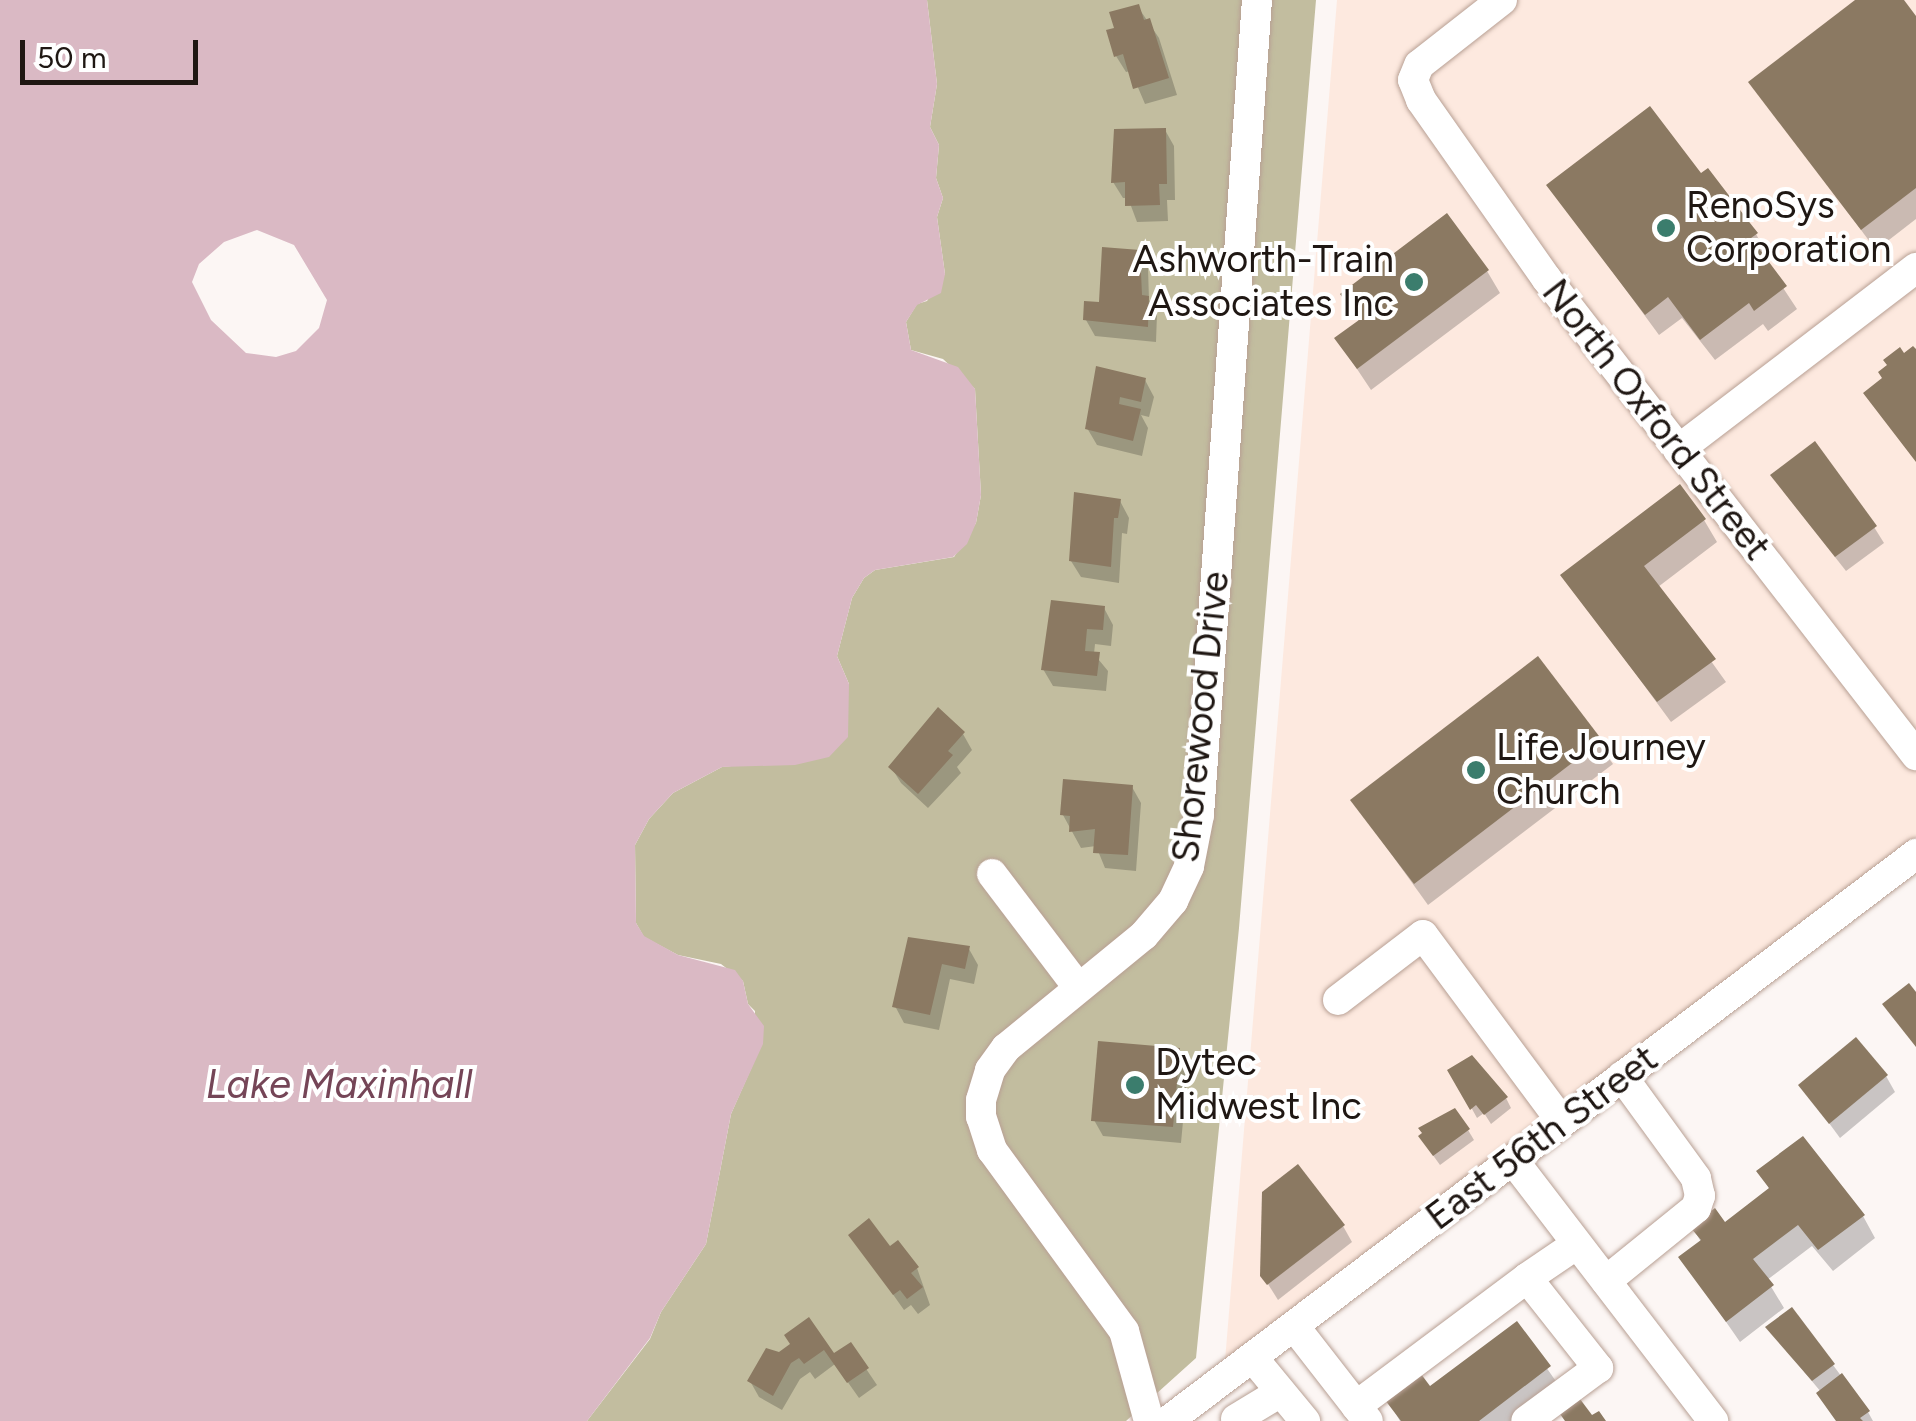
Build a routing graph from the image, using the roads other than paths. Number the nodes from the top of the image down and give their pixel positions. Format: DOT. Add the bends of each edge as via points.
graph roads {
  1 [pos="1257,0"];
  2 [pos="1502,0"];
  3 [pos="1916,268"];
  4 [pos="1678,450"];
  5 [pos="1916,756"];
  6 [pos="1916,854"];
  7 [pos="992,874"];
  8 [pos="1077,986"];
  9 [pos="1338,1000"];
  10 [pos="1622,1076"];
  11 [pos="1562,1122"];
  12 [pos="1513,1160"];
  13 [pos="1577,1244"];
  14 [pos="1526,1278"];
  15 [pos="1606,1281"];
  16 [pos="1294,1326"];
  17 [pos="1242,1366"];
  18 [pos="1281,1392"];
  19 [pos="1362,1414"];
  20 [pos="1236,1420"];
  21 [pos="1149,1421"];
  22 [pos="1168,1421"];
  23 [pos="1305,1421"];
  24 [pos="1526,1421"];
  25 [pos="1713,1421"];
  1 -- 8 [label="street, Shorewood Drive" via="1195,842 1183,884 1160,918"];
  2 -- 4 [label="street, North Oxford Street" via="1426,58 1414,75 1421,100"];
  3 -- 4 [label="street"];
  4 -- 5 [label="street, North Oxford Street"];
  6 -- 10 [label="street, East 56th Street"];
  7 -- 8 [label="street"];
  8 -- 21 [label="street, Shorewood Drive" via="997,1058 983,1087 981,1117 1002,1166 1115,1316"];
  9 -- 11 [label="street" via="1423,934"];
  10 -- 11 [label="street, East 56th Street"];
  10 -- 15 [label="street" via="1696,1178 1700,1196 1696,1208"];
  11 -- 12 [label="street, East 56th Street"];
  12 -- 13 [label="street"];
  12 -- 16 [label="street, East 56th Street"];
  13 -- 14 [label="street"];
  13 -- 15 [label="street"];
  14 -- 19 [label="street"];
  14 -- 24 [label="street" via="1598,1368"];
  15 -- 25 [label="street"];
  16 -- 17 [label="street, East 56th Street"];
  16 -- 19 [label="street"];
  17 -- 18 [label="street"];
  17 -- 20 [label="street"];
  17 -- 22 [label="street, East 56th Street"];
  18 -- 20 [label="street"];
  18 -- 23 [label="street"];
}
